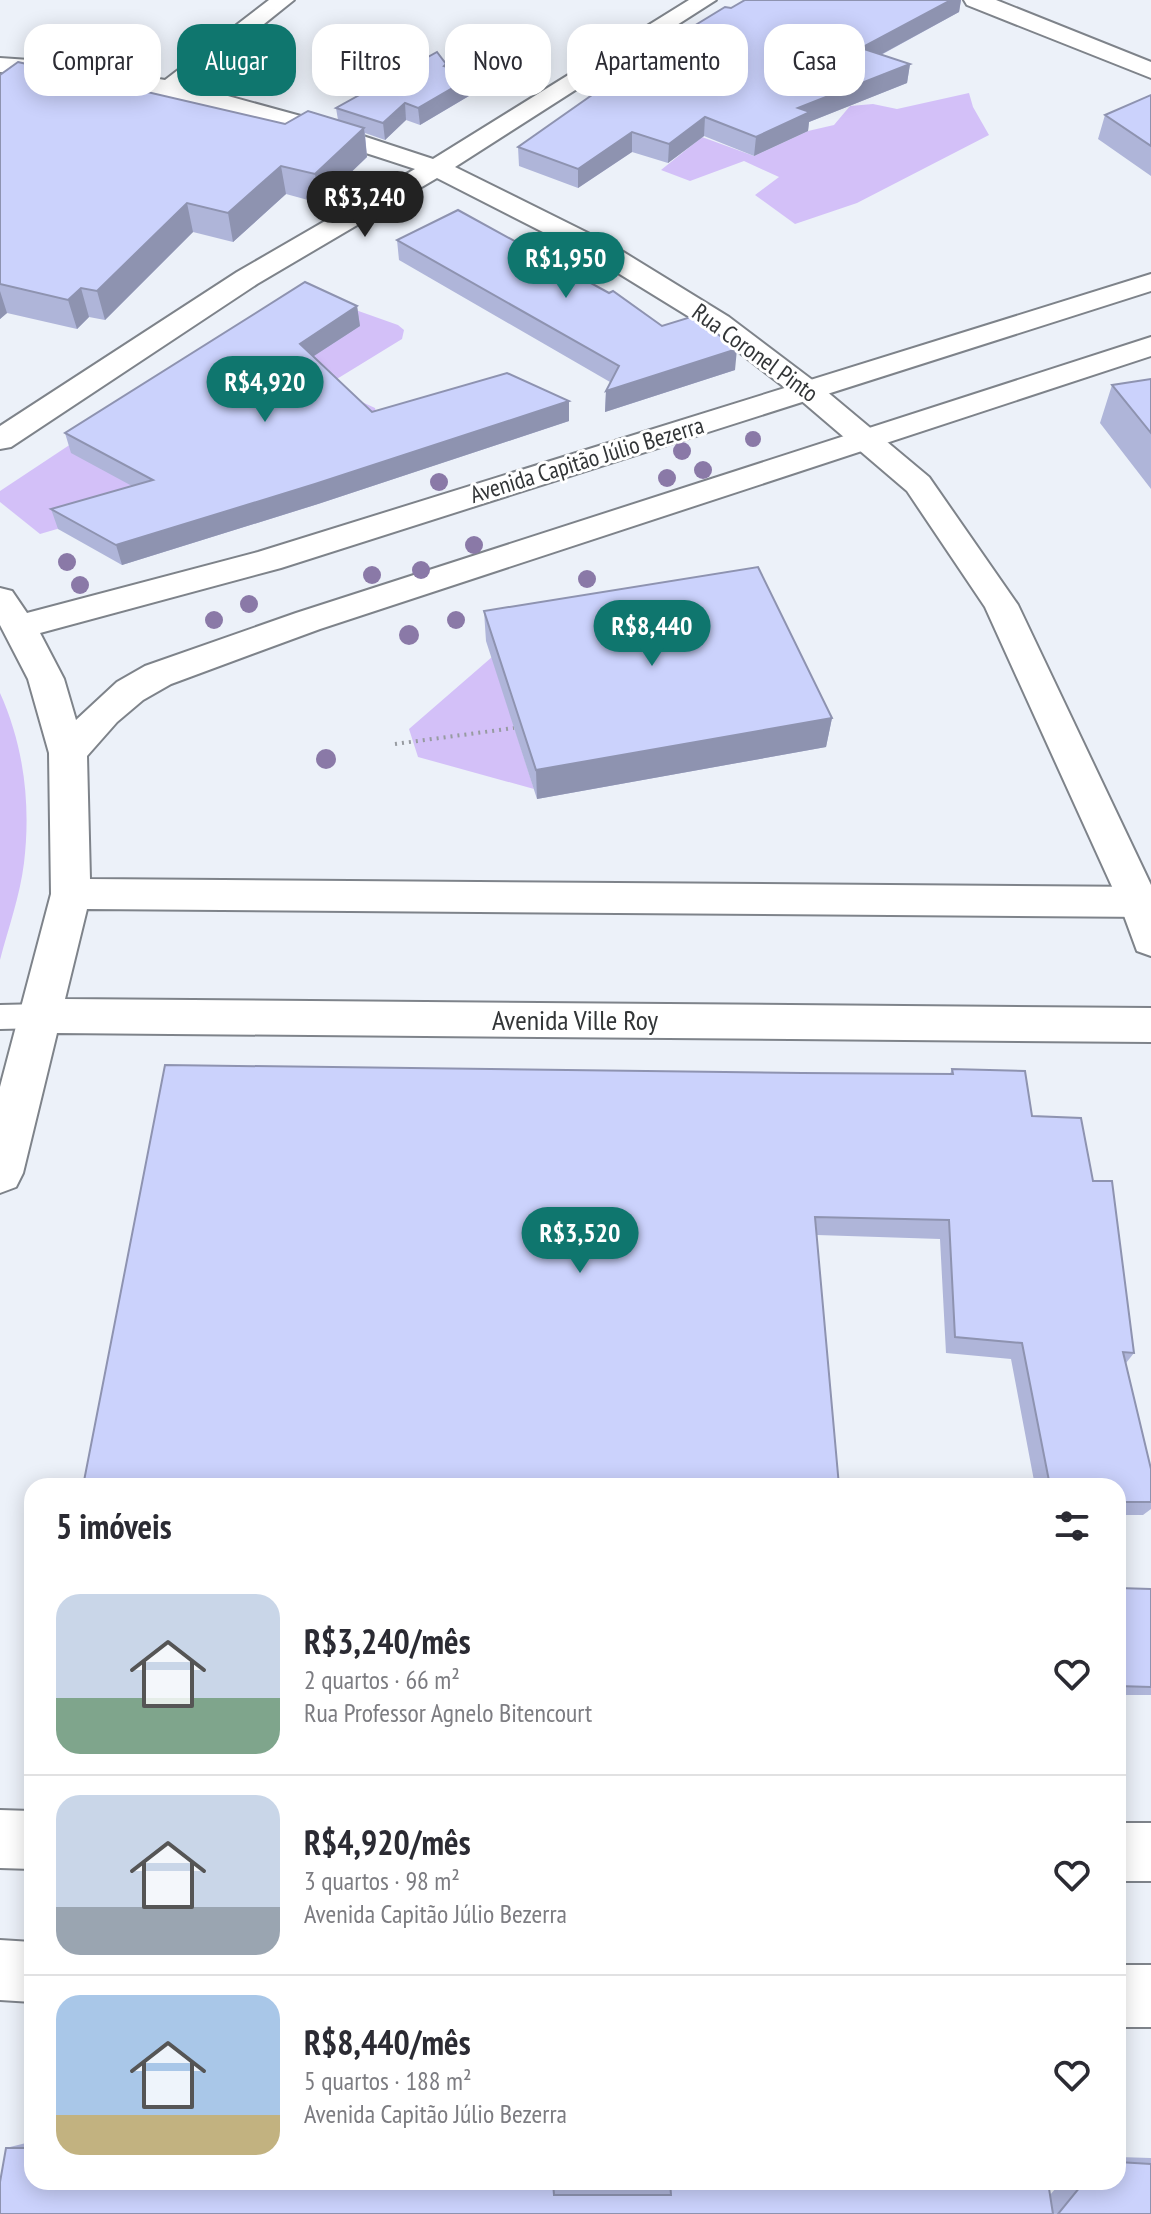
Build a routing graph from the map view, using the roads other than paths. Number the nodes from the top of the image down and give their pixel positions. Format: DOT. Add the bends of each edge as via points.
graph roads {
  1 [pos="283,0"];
  2 [pos="705,0"];
  3 [pos="975,0"];
  4 [pos="1138,40"];
  5 [pos="1113,53"];
  6 [pos="0,65"];
  7 [pos="1151,71"];
  8 [pos="170,88"];
  9 [pos="436,168"];
  10 [pos="1151,282"];
  11 [pos="1151,346"];
  12 [pos="808,391"];
  13 [pos="867,439"];
  14 [pos="0,440"];
  15 [pos="10,613"];
  16 [pos="68,753"];
  17 [pos="71,894"];
  18 [pos="1145,902"];
  19 [pos="1151,940"];
  20 [pos="42,1016"];
  21 [pos="0,1017"];
  22 [pos="1151,1025"];
  23 [pos="0,1173"];
  24 [pos="0,1839"];
  25 [pos="24,1840"];
  26 [pos="1126,1852"];
  27 [pos="1151,1852"];
  28 [pos="0,1970"];
  29 [pos="24,1972"];
  30 [pos="1126,1996"];
  31 [pos="1151,1996"];
  1 -- 8 [label="main road"];
  2 -- 9 [label="main road"];
  3 -- 5 [label="main road"];
  4 -- 5 [label="main road"];
  5 -- 7 [label="main road"];
  6 -- 8 [label="main road, Rua Coronel Pinto"];
  8 -- 9 [label="main road, Rua Coronel Pinto"];
  9 -- 12 [label="main road, Rua Coronel Pinto" via="602,251 719,323"];
  9 -- 14 [label="main road" via="247,278"];
  10 -- 12 [label="main road, Avenida Capitão Júlio Bezerra"];
  11 -- 13 [label="main road"];
  12 -- 13 [label="main road, Rua Coronel Pinto"];
  12 -- 15 [label="main road, Avenida Capitão Júlio Bezerra" via="269,560"];
  13 -- 16 [label="main road" via="158,675 104,713"];
  13 -- 18 [label="main road, Rua Coronel Pinto" via="918,484 1001,605"];
  15 -- 16 [label="main road" via="46,679"];
  16 -- 17 [label="main road"];
  17 -- 18 [label="main road"];
  17 -- 20 [label="main road"];
  18 -- 19 [label="main road, Rua Coronel Pinto"];
  20 -- 21 [label="lane, Avenida Ville Roy"];
  20 -- 22 [label="main road, Avenida Ville Roy"];
  20 -- 23 [label="main road"];
  24 -- 25 [label="main road"];
  26 -- 27 [label="main road"];
  28 -- 29 [label="main road"];
  30 -- 31 [label="main road"];
}
